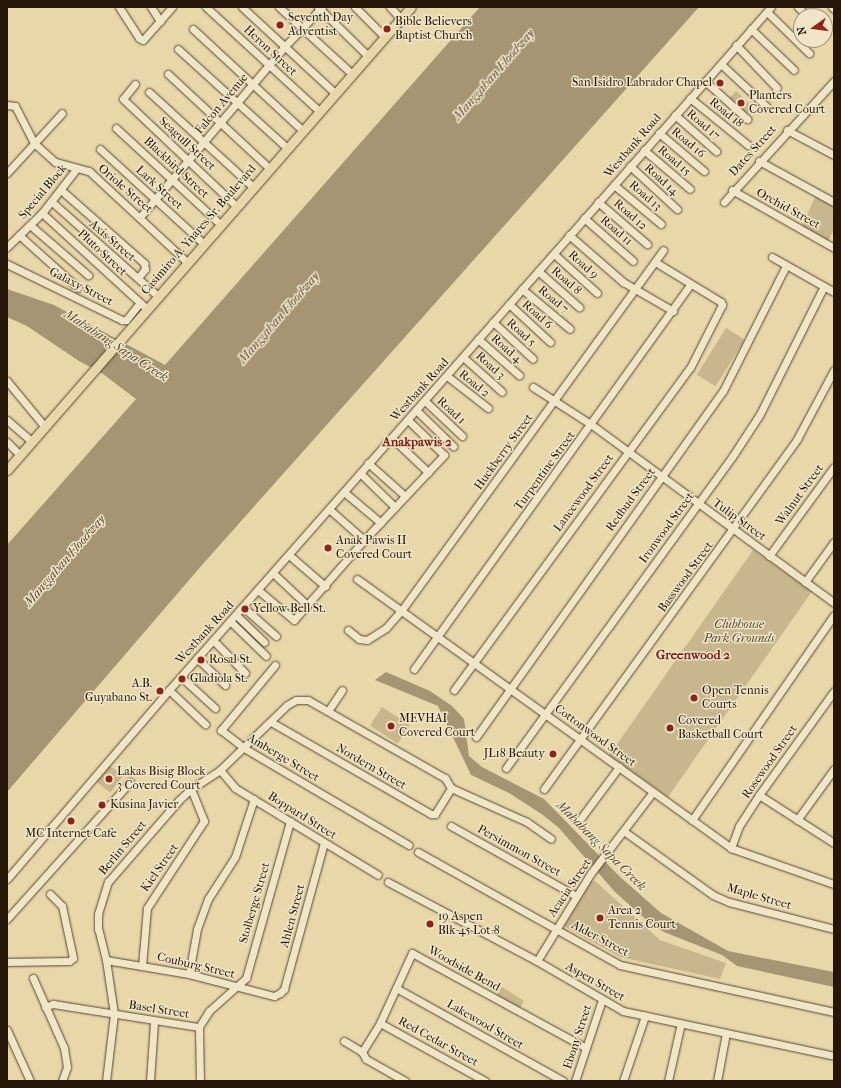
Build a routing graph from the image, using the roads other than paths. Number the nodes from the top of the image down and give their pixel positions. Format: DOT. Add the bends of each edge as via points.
graph roads {
  1 [pos="119,7"];
  2 [pos="151,7"];
  3 [pos="172,7"];
  4 [pos="206,7"];
  5 [pos="242,7"];
  6 [pos="279,7"];
  7 [pos="355,7"];
  8 [pos="390,7"];
  9 [pos="411,7"];
  10 [pos="832,7"];
  11 [pos="320,8"];
  12 [pos="769,9"];
  13 [pos="834,9"];
  14 [pos="401,19"];
  15 [pos="160,21"];
  16 [pos="302,28"];
  17 [pos="193,29"];
  18 [pos="753,32"];
  19 [pos="385,37"];
  20 [pos="286,45"];
  21 [pos="736,45"];
  22 [pos="178,49"];
  23 [pos="809,53"];
  24 [pos="368,56"];
  25 [pos="269,64"];
  26 [pos="721,64"];
  27 [pos="794,70"];
  28 [pos="168,74"];
  29 [pos="352,74"];
  30 [pos="705,81"];
  31 [pos="834,81"];
  32 [pos="253,83"];
  33 [pos="135,84"];
  34 [pos="777,88"];
  35 [pos="149,92"];
  36 [pos="335,93"];
  37 [pos="690,98"];
  38 [pos="237,103"];
  39 [pos="7,105"];
  40 [pos="767,107"];
  41 [pos="319,111"];
  42 [pos="62,113"];
  43 [pos="675,115"];
  44 [pos="747,119"];
  45 [pos="221,122"];
  46 [pos="116,128"];
  47 [pos="302,130"];
  48 [pos="787,130"];
  49 [pos="659,133"];
  50 [pos="204,142"];
  51 [pos="34,143"];
  52 [pos="748,145"];
  53 [pos="287,148"];
  54 [pos="100,149"];
  55 [pos="644,150"];
  56 [pos="716,151"];
  57 [pos="834,155"];
  58 [pos="189,161"];
  59 [pos="759,161"];
  60 [pos="630,166"];
  61 [pos="77,168"];
  62 [pos="269,168"];
  63 [pos="704,170"];
  64 [pos="7,173"];
  65 [pos="173,180"];
  66 [pos="614,185"];
  67 [pos="253,187"];
  68 [pos="690,189"];
  69 [pos="61,190"];
  70 [pos="732,190"];
  71 [pos="156,199"];
  72 [pos="52,202"];
  73 [pos="598,202"];
  74 [pos="724,202"];
  75 [pos="834,202"];
  76 [pos="236,206"];
  77 [pos="677,209"];
  78 [pos="42,213"];
  79 [pos="140,217"];
  80 [pos="584,218"];
  81 [pos="220,224"];
  82 [pos="661,224"];
  83 [pos="30,225"];
  84 [pos="19,235"];
  85 [pos="569,235"];
  86 [pos="203,243"];
  87 [pos="647,244"];
  88 [pos="7,247"];
  89 [pos="834,248"];
  90 [pos="663,250"];
  91 [pos="554,254"];
  92 [pos="772,257"];
  93 [pos="633,261"];
  94 [pos="187,262"];
  95 [pos="655,262"];
  96 [pos="7,264"];
  97 [pos="786,266"];
  98 [pos="538,272"];
  99 [pos="88,275"];
  100 [pos="138,278"];
  101 [pos="691,284"];
  102 [pos="824,286"];
  103 [pos="78,288"];
  104 [pos="522,289"];
  105 [pos="636,289"];
  106 [pos="834,292"];
  107 [pos="597,293"];
  108 [pos="158,296"];
  109 [pos="509,304"];
  110 [pos="143,306"];
  111 [pos="579,307"];
  112 [pos="673,311"];
  113 [pos="493,322"];
  114 [pos="570,329"];
  115 [pos="478,339"];
  116 [pos="550,342"];
  117 [pos="463,357"];
  118 [pos="533,359"];
  119 [pos="834,370"];
  120 [pos="447,376"];
  121 [pos="519,376"];
  122 [pos="7,381"];
  123 [pos="533,387"];
  124 [pos="502,392"];
  125 [pos="556,400"];
  126 [pos="425,401"];
  127 [pos="488,408"];
  128 [pos="416,410"];
  129 [pos="7,420"];
  130 [pos="408,420"];
  131 [pos="592,426"];
  132 [pos="45,427"];
  133 [pos="462,436"];
  134 [pos="392,438"];
  135 [pos="7,442"];
  136 [pos="32,442"];
  137 [pos="453,446"];
  138 [pos="627,452"];
  139 [pos="20,455"];
  140 [pos="368,463"];
  141 [pos="8,467"];
  142 [pos="834,467"];
  143 [pos="428,472"];
  144 [pos="360,473"];
  145 [pos="662,477"];
  146 [pos="344,492"];
  147 [pos="405,496"];
  148 [pos="698,504"];
  149 [pos="395,507"];
  150 [pos="329,509"];
  151 [pos="381,523"];
  152 [pos="733,530"];
  153 [pos="364,540"];
  154 [pos="834,542"];
  155 [pos="289,555"];
  156 [pos="769,556"];
  157 [pos="273,573"];
  158 [pos="356,579"];
  159 [pos="805,582"];
  160 [pos="325,586"];
  161 [pos="258,590"];
  162 [pos="834,603"];
  163 [pos="307,605"];
  164 [pos="243,607"];
  165 [pos="401,611"];
  166 [pos="834,615"];
  167 [pos="236,616"];
  168 [pos="230,621"];
  169 [pos="348,630"];
  170 [pos="276,636"];
  171 [pos="438,637"];
  172 [pos="213,640"];
  173 [pos="264,642"];
  174 [pos="266,656"];
  175 [pos="197,658"];
  176 [pos="473,663"];
  177 [pos="275,665"];
  178 [pos="414,669"];
  179 [pos="245,673"];
  180 [pos="181,677"];
  181 [pos="225,685"];
  182 [pos="509,689"];
  183 [pos="169,690"];
  184 [pos="342,690"];
  185 [pos="454,690"];
  186 [pos="834,691"];
  187 [pos="215,708"];
  188 [pos="328,711"];
  189 [pos="545,714"];
  190 [pos="271,722"];
  191 [pos="205,724"];
  192 [pos="476,737"];
  193 [pos="582,740"];
  194 [pos="244,748"];
  195 [pos="619,767"];
  196 [pos="506,768"];
  197 [pos="834,769"];
  198 [pos="220,770"];
  199 [pos="130,782"];
  200 [pos="452,788"];
  201 [pos="190,789"];
  202 [pos="544,789"];
  203 [pos="653,792"];
  204 [pos="759,795"];
  205 [pos="254,799"];
  206 [pos="581,818"];
  207 [pos="692,820"];
  208 [pos="797,820"];
  209 [pos="290,821"];
  210 [pos="451,826"];
  211 [pos="625,832"];
  212 [pos="551,840"];
  213 [pos="324,843"];
  214 [pos="834,843"];
  215 [pos="409,845"];
  216 [pos="731,848"];
  217 [pos="418,852"];
  218 [pos="378,875"];
  219 [pos="7,879"];
  220 [pos="388,882"];
  221 [pos="834,884"];
  222 [pos="50,894"];
  223 [pos="576,896"];
  224 [pos="7,919"];
  225 [pos="556,928"];
  226 [pos="834,929"];
  227 [pos="106,960"];
  228 [pos="537,961"];
  229 [pos="7,962"];
  230 [pos="142,966"];
  231 [pos="189,974"];
  232 [pos="33,978"];
  233 [pos="236,986"];
  234 [pos="396,988"];
  235 [pos="280,993"];
  236 [pos="602,1000"];
  237 [pos="45,1007"];
  238 [pos="834,1012"];
  239 [pos="114,1014"];
  240 [pos="645,1016"];
  241 [pos="154,1022"];
  242 [pos="380,1023"];
  243 [pos="681,1024"];
  244 [pos="200,1027"];
  245 [pos="7,1030"];
  246 [pos="726,1033"];
  247 [pos="344,1041"];
  248 [pos="586,1048"];
  249 [pos="362,1052"];
  250 [pos="834,1056"];
  251 [pos="30,1081"];
  252 [pos="62,1081"];
  253 [pos="106,1081"];
  254 [pos="150,1081"];
  255 [pos="200,1081"];
  256 [pos="405,1081"];
  257 [pos="485,1081"];
  258 [pos="563,1081"];
  259 [pos="575,1081"];
  260 [pos="622,1081"];
  261 [pos="668,1081"];
  262 [pos="717,1081"];
  1 -- 15 [label="street" via="139,38 144,40"];
  2 -- 15 [label="street"];
  3 -- 15 [label="street"];
  4 -- 25 [label="street, Heron Street"];
  5 -- 20 [label="street"];
  6 -- 16 [label="street"];
  7 -- 19 [label="street"];
  8 -- 14 [label="street"];
  9 -- 14 [label="main road, Casimiro A. Ynares Sr. Boulevard"];
  10 -- 13 [label="street"];
  11 -- 16 [label="street, Falcon Avenue"];
  11 -- 24 [label="street"];
  12 -- 18 [label="street, Westbank Road"];
  12 -- 23 [label="street"];
  14 -- 19 [label="main road, Casimiro A. Ynares Sr. Boulevard"];
  16 -- 20 [label="street, Falcon Avenue"];
  16 -- 29 [label="street"];
  17 -- 32 [label="street"];
  18 -- 21 [label="street, Westbank Road"];
  18 -- 27 [label="street"];
  19 -- 24 [label="main road, Casimiro A. Ynares Sr. Boulevard"];
  20 -- 25 [label="street, Falcon Avenue"];
  20 -- 36 [label="street"];
  21 -- 26 [label="street, Westbank Road"];
  21 -- 34 [label="street"];
  22 -- 38 [label="street"];
  24 -- 29 [label="main road, Casimiro A. Ynares Sr. Boulevard"];
  25 -- 32 [label="street, Falcon Avenue"];
  25 -- 41 [label="street, Heron Street"];
  26 -- 30 [label="street, Westbank Road"];
  26 -- 40 [label="street"];
  28 -- 45 [label="street"];
  29 -- 36 [label="main road, Casimiro A. Ynares Sr. Boulevard"];
  30 -- 37 [label="street, Westbank Road"];
  30 -- 44 [label="street"];
  31 -- 48 [label="street, Dates Street"];
  32 -- 38 [label="street, Falcon Avenue"];
  32 -- 47 [label="street"];
  33 -- 58 [label="street, Seagull Street" via="123,99"];
  35 -- 50 [label="street"];
  36 -- 41 [label="main road, Casimiro A. Ynares Sr. Boulevard"];
  37 -- 43 [label="street, Westbank Road"];
  37 -- 52 [label="street, Road 18"];
  38 -- 45 [label="street, Falcon Avenue"];
  38 -- 53 [label="street"];
  39 -- 51 [label="street, Oriole Street" via="15,106"];
  41 -- 47 [label="main road, Casimiro A. Ynares Sr. Boulevard"];
  42 -- 51 [label="street"];
  43 -- 49 [label="street, Westbank Road"];
  43 -- 56 [label="street, Road 17"];
  45 -- 50 [label="street, Falcon Avenue"];
  45 -- 62 [label="street"];
  46 -- 65 [label="street, Blackbird Street"];
  47 -- 53 [label="main road, Casimiro A. Ynares Sr. Boulevard"];
  48 -- 57 [label="street"];
  48 -- 59 [label="street, Dates Street"];
  49 -- 55 [label="street, Westbank Road"];
  49 -- 63 [label="street, Road 16"];
  50 -- 58 [label="street, Falcon Avenue"];
  50 -- 67 [label="street"];
  51 -- 61 [label="street, Oriole Street" via="56,162"];
  51 -- 64 [label="street"];
  53 -- 62 [label="main road, Casimiro A. Ynares Sr. Boulevard"];
  54 -- 71 [label="street, Lark Street"];
  55 -- 60 [label="street, Westbank Road"];
  55 -- 68 [label="street, Road 15"];
  58 -- 65 [label="street, Falcon Avenue"];
  58 -- 76 [label="street, Seagull Street"];
  59 -- 70 [label="street, Dates Street"];
  59 -- 75 [label="street"];
  60 -- 66 [label="street, Westbank Road"];
  60 -- 77 [label="street, Road 14"];
  61 -- 69 [label="street, Special Block"];
  61 -- 79 [label="street, Oriole Street" via="89,171"];
  62 -- 67 [label="main road, Casimiro A. Ynares Sr. Boulevard"];
  65 -- 71 [label="street, Falcon Avenue"];
  65 -- 81 [label="street, Blackbird Street"];
  66 -- 73 [label="street, Westbank Road"];
  66 -- 82 [label="street, Road 13"];
  67 -- 76 [label="main road, Casimiro A. Ynares Sr. Boulevard"];
  69 -- 72 [label="street, Special Block"];
  69 -- 100 [label="street" via="144,263 145,269"];
  70 -- 74 [label="street, Dates Street"];
  70 -- 89 [label="street, Orchid Street"];
  71 -- 79 [label="street, Falcon Avenue"];
  71 -- 86 [label="street, Lark Street"];
  72 -- 78 [label="street, Special Block"];
  72 -- 100 [label="street, Axis Street"];
  73 -- 80 [label="street, Westbank Road"];
  73 -- 87 [label="street, Road 12"];
  76 -- 81 [label="main road, Casimiro A. Ynares Sr. Boulevard"];
  78 -- 83 [label="street, Special Block"];
  78 -- 110 [label="street, Pluto Street"];
  79 -- 94 [label="street, Oriole Street"];
  80 -- 85 [label="street, Westbank Road"];
  80 -- 93 [label="street, Road 11"];
  81 -- 86 [label="main road, Casimiro A. Ynares Sr. Boulevard"];
  83 -- 84 [label="street, Special Block"];
  83 -- 99 [label="street"];
  84 -- 88 [label="street, Special Block"];
  84 -- 103 [label="street"];
  85 -- 91 [label="street, Westbank Road"];
  85 -- 105 [label="street" via="623,282"];
  86 -- 94 [label="main road, Casimiro A. Ynares Sr. Boulevard"];
  90 -- 95 [label="street, Huckberry Street"];
  91 -- 98 [label="street, Westbank Road"];
  91 -- 107 [label="street, Road 9"];
  92 -- 97 [label="street"];
  94 -- 108 [label="main road, Casimiro A. Ynares Sr. Boulevard"];
  95 -- 101 [label="street"];
  95 -- 105 [label="street, Huckberry Street"];
  96 -- 110 [label="street, Galaxy Street" via="122,320 126,320"];
  97 -- 102 [label="street"];
  97 -- 145 [label="street, Redbud Street" via="723,391"];
  98 -- 104 [label="street, Westbank Road"];
  98 -- 111 [label="street, Road 8"];
  100 -- 108 [label="street, Axis Street"];
  101 -- 112 [label="street, Turpentine Street"];
  101 -- 138 [label="street, Lancewood Street" via="722,303 690,368"];
  102 -- 106 [label="street"];
  102 -- 148 [label="street, Ironwood Street" via="760,414"];
  104 -- 109 [label="street, Westbank Road"];
  104 -- 114 [label="street, Road 7"];
  105 -- 112 [label="street"];
  105 -- 125 [label="street, Huckberry Street"];
  108 -- 110 [label="main road, Casimiro A. Ynares Sr. Boulevard"];
  109 -- 113 [label="street, Westbank Road"];
  109 -- 116 [label="street, Road 6"];
  110 -- 132 [label="main road, Casimiro A. Ynares Sr. Boulevard" via="135,324"];
  112 -- 131 [label="street, Turpentine Street"];
  113 -- 115 [label="street, Westbank Road"];
  113 -- 118 [label="street, Road 5"];
  115 -- 117 [label="street, Westbank Road"];
  115 -- 121 [label="street, Road 4"];
  117 -- 120 [label="street, Westbank Road"];
  117 -- 124 [label="street, Road 3"];
  119 -- 152 [label="street, Basswood Street" via="797,439"];
  120 -- 126 [label="street, Westbank Road"];
  120 -- 127 [label="street, Road 2"];
  122 -- 132 [label="street"];
  123 -- 125 [label="street, Tulip Street"];
  125 -- 131 [label="street, Tulip Street"];
  125 -- 165 [label="street, Huckberry Street"];
  126 -- 128 [label="street, Westbank Road"];
  126 -- 133 [label="street, Road 1"];
  128 -- 130 [label="street, Westbank Road"];
  128 -- 137 [label="street"];
  129 -- 136 [label="street"];
  130 -- 134 [label="street, Westbank Road"];
  130 -- 143 [label="street" via="444,453"];
  131 -- 138 [label="street, Tulip Street"];
  131 -- 171 [label="street, Turpentine Street"];
  132 -- 136 [label="main road, Casimiro A. Ynares Sr. Boulevard"];
  134 -- 140 [label="street, Westbank Road"];
  134 -- 143 [label="street"];
  135 -- 139 [label="street"];
  136 -- 139 [label="main road, Casimiro A. Ynares Sr. Boulevard"];
  138 -- 145 [label="street, Tulip Street"];
  138 -- 176 [label="street, Lancewood Street"];
  139 -- 141 [label="main road, Casimiro A. Ynares Sr. Boulevard"];
  140 -- 144 [label="street, Westbank Road"];
  140 -- 147 [label="street"];
  142 -- 156 [label="street, Walnut Street"];
  143 -- 147 [label="street"];
  144 -- 146 [label="street, Westbank Road"];
  144 -- 149 [label="street"];
  145 -- 148 [label="street, Tulip Street"];
  145 -- 182 [label="street, Redbud Street"];
  146 -- 150 [label="street, Westbank Road"];
  146 -- 151 [label="street"];
  147 -- 149 [label="street"];
  148 -- 152 [label="street, Tulip Street"];
  148 -- 189 [label="street, Ironwood Street"];
  149 -- 151 [label="street"];
  150 -- 153 [label="street"];
  150 -- 155 [label="street, Westbank Road"];
  151 -- 153 [label="street"];
  152 -- 156 [label="street, Tulip Street"];
  152 -- 193 [label="street, Basswood Street"];
  153 -- 160 [label="street"];
  154 -- 159 [label="street"];
  155 -- 157 [label="street, Westbank Road"];
  155 -- 160 [label="street"];
  156 -- 159 [label="street, Tulip Street"];
  157 -- 161 [label="street, Westbank Road"];
  157 -- 163 [label="street"];
  158 -- 165 [label="street, Cottonwood Street"];
  159 -- 162 [label="street, Tulip Street"];
  160 -- 163 [label="street"];
  161 -- 163 [label="street" via="294,620"];
  161 -- 164 [label="street, Westbank Road"];
  164 -- 167 [label="street, Westbank Road"];
  164 -- 170 [label="street"];
  165 -- 169 [label="street, Huckberry Street" via="386,628 367,640 359,639"];
  165 -- 171 [label="street, Cottonwood Street"];
  166 -- 207 [label="street"];
  167 -- 168 [label="street, Westbank Road"];
  167 -- 173 [label="street"];
  168 -- 172 [label="street, Westbank Road"];
  168 -- 174 [label="street"];
  171 -- 176 [label="street, Cottonwood Street"];
  171 -- 178 [label="street, Turpentine Street"];
  172 -- 175 [label="street, Westbank Road"];
  172 -- 179 [label="street"];
  175 -- 180 [label="street, Westbank Road"];
  175 -- 181 [label="street"];
  176 -- 182 [label="street, Cottonwood Street"];
  176 -- 185 [label="street, Lancewood Street"];
  177 -- 194 [label="street, Amberge Street" via="221,729"];
  180 -- 183 [label="street, Westbank Road"];
  180 -- 187 [label="street"];
  182 -- 189 [label="street, Cottonwood Street"];
  182 -- 192 [label="street, Redbud Street"];
  183 -- 191 [label="street"];
  183 -- 219 [label="street, Westbank Road"];
  184 -- 188 [label="street"];
  186 -- 204 [label="street, Rosewood Street"];
  188 -- 190 [label="street, Berlin Street" via="308,700 296,700 287,705"];
  188 -- 200 [label="street, Berlin Street" via="445,778"];
  189 -- 193 [label="street, Cottonwood Street"];
  189 -- 196 [label="street, Ironwood Street"];
  190 -- 194 [label="street, Berlin Street"];
  190 -- 200 [label="street, Nordern Street" via="431,814 435,814"];
  193 -- 195 [label="street, Cottonwood Street"];
  193 -- 202 [label="street, Basswood Street"];
  194 -- 198 [label="street, Berlin Street"];
  194 -- 215 [label="street, Amberge Street"];
  195 -- 203 [label="street, Cottonwood Street"];
  195 -- 206 [label="street"];
  197 -- 208 [label="street"];
  198 -- 201 [label="street, Berlin Street"];
  198 -- 205 [label="street, Boppard Street" via="232,786"];
  199 -- 224 [label="street"];
  200 -- 212 [label="street" via="527,822"];
  201 -- 227 [label="street, Berlin Street" via="108,882 98,914 98,929"];
  201 -- 230 [label="street, Kiel Street" via="204,821 148,904"];
  203 -- 207 [label="street, Cottonwood Street"];
  203 -- 211 [label="street, Acacia Street"];
  204 -- 208 [label="street"];
  204 -- 216 [label="street, Rosewood Street" via="739,826"];
  205 -- 209 [label="street, Boppard Street"];
  205 -- 231 [label="street" via="235,857 208,899 197,930"];
  207 -- 216 [label="street, Cottonwood Street"];
  208 -- 214 [label="street"];
  209 -- 213 [label="street, Boppard Street"];
  209 -- 233 [label="street, Stolberge Street" via="246,978"];
  210 -- 223 [label="street, Persimmon Street"];
  211 -- 223 [label="street, Acacia Street" via="591,873"];
  211 -- 226 [label="street, Maple Street" via="714,895 729,902"];
  213 -- 218 [label="street, Boppard Street"];
  213 -- 235 [label="street, Ahlen Street" via="284,989"];
  216 -- 221 [label="street, Cottonwood Street"];
  217 -- 225 [label="street, Alder Street"];
  220 -- 228 [label="street, Aspen Street"];
  222 -- 229 [label="street" via="62,906 73,958 69,961"];
  223 -- 225 [label="street, Acacia Street"];
  225 -- 228 [label="street, Acacia Street"];
  225 -- 238 [label="street, Alder Street" via="620,965"];
  227 -- 230 [label="street, Couburg Street"];
  227 -- 239 [label="street, Berlin Street"];
  228 -- 236 [label="street, Aspen Street"];
  230 -- 231 [label="street, Couburg Street"];
  231 -- 233 [label="street, Couburg Street"];
  232 -- 237 [label="street"];
  233 -- 235 [label="street, Couburg Street" via="274,996"];
  233 -- 244 [label="street, Stolberge Street" via="209,1011"];
  234 -- 242 [label="street, Woodside Bend"];
  234 -- 248 [label="street, Woodside Bend" via="412,952"];
  234 -- 258 [label="street, Lakewood Street"];
  236 -- 240 [label="street, Aspen Street" via="624,1011"];
  236 -- 248 [label="street, Ebony Street"];
  237 -- 239 [label="street, Basel Street" via="53,1004"];
  237 -- 252 [label="street" via="64,1048 67,1067"];
  239 -- 241 [label="street, Basel Street"];
  239 -- 253 [label="street, Berlin Street"];
  240 -- 243 [label="street, Aspen Street"];
  240 -- 260 [label="street"];
  241 -- 244 [label="street, Basel Street"];
  241 -- 254 [label="street"];
  242 -- 249 [label="street, Woodside Bend"];
  242 -- 257 [label="street, Red Cedar Street"];
  243 -- 246 [label="street, Aspen Street"];
  243 -- 261 [label="street"];
  244 -- 255 [label="street"];
  245 -- 251 [label="street"];
  246 -- 250 [label="street, Aspen Street"];
  246 -- 262 [label="street"];
  247 -- 249 [label="street"];
  248 -- 259 [label="street, Ebony Street"];
  249 -- 256 [label="street" via="366,1059"];
}
